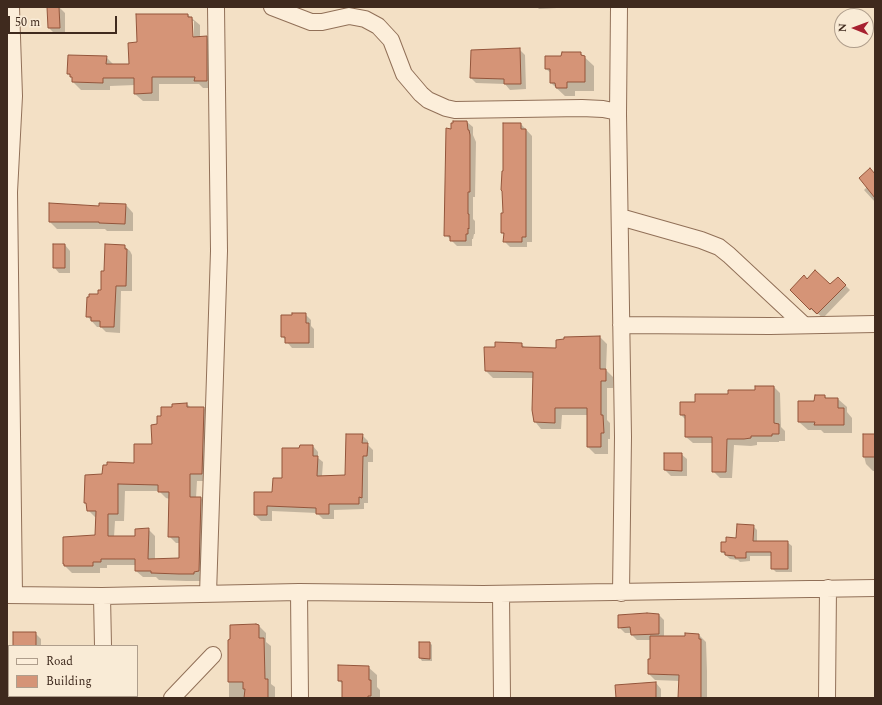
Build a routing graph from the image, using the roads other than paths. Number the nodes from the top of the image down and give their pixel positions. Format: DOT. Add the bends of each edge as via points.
graph roads {
  1 [pos="11,7"];
  2 [pos="216,7"];
  3 [pos="272,7"];
  4 [pos="618,7"];
  5 [pos="356,11"];
  6 [pos="618,114"];
  7 [pos="8,192"];
  8 [pos="620,217"];
  9 [pos="621,324"];
  10 [pos="875,324"];
  11 [pos="804,325"];
  12 [pos="828,588"];
  13 [pos="875,588"];
  14 [pos="299,592"];
  15 [pos="621,592"];
  16 [pos="208,594"];
  17 [pos="501,594"];
  18 [pos="11,595"];
  19 [pos="102,596"];
  20 [pos="103,645"];
  21 [pos="213,655"];
  22 [pos="172,698"];
  23 [pos="300,698"];
  24 [pos="502,698"];
  25 [pos="827,698"];
  1 -- 7 [label="street" via="14,98"];
  2 -- 16 [label="street" via="220,251"];
  3 -- 5 [label="street" via="311,22 322,22"];
  4 -- 6 [label="street"];
  5 -- 6 [label="street" via="378,26 391,40 404,74 421,94 446,108 582,108 603,109"];
  6 -- 8 [label="street"];
  7 -- 18 [label="street"];
  8 -- 9 [label="street"];
  8 -- 11 [label="street" via="719,247"];
  9 -- 11 [label="street"];
  9 -- 15 [label="street"];
  10 -- 11 [label="street"];
  12 -- 13 [label="street"];
  12 -- 15 [label="street"];
  12 -- 25 [label="street"];
  14 -- 16 [label="street"];
  14 -- 17 [label="street"];
  14 -- 23 [label="street"];
  15 -- 17 [label="street"];
  16 -- 19 [label="street"];
  17 -- 24 [label="street"];
  18 -- 19 [label="street"];
  19 -- 20 [label="street"];
  21 -- 22 [label="street"];
}
